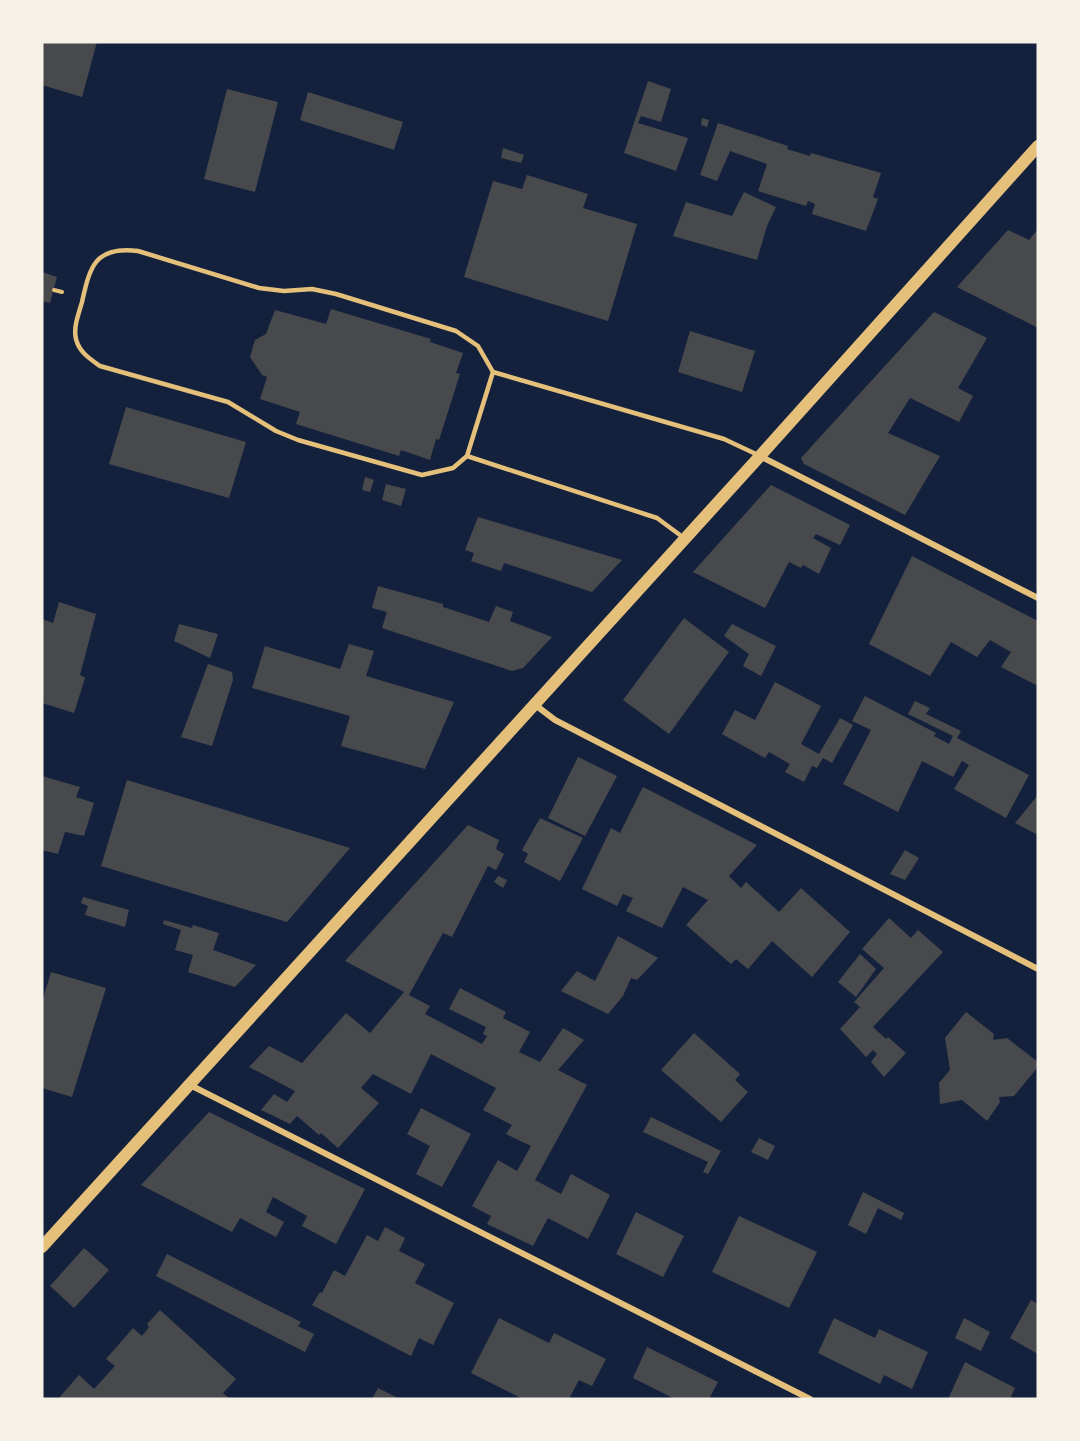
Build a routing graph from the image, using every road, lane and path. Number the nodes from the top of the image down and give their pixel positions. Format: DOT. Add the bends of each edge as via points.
graph roads {
  1 [pos="1038,146"];
  2 [pos="493,372"];
  3 [pos="467,456"];
  4 [pos="760,456"];
  5 [pos="684,538"];
  6 [pos="1038,598"];
  7 [pos="534,704"];
  8 [pos="1038,969"];
  9 [pos="190,1085"];
  10 [pos="42,1247"];
  11 [pos="810,1399"];
  1 -- 4 [label="main road"];
  2 -- 3 [label="lane"];
  2 -- 3 [label="lane" via="478,346 456,331 336,294 312,289 258,288 120,249 101,256 92,267 76,324 76,338 84,355 100,366 228,402 298,440 422,475 453,468"];
  2 -- 4 [label="lane" via="724,439"];
  3 -- 5 [label="lane" via="657,518"];
  4 -- 5 [label="main road"];
  4 -- 6 [label="street"];
  5 -- 7 [label="main road"];
  7 -- 8 [label="street" via="562,724"];
  7 -- 9 [label="main road"];
  9 -- 10 [label="main road"];
  9 -- 11 [label="street"];
}
